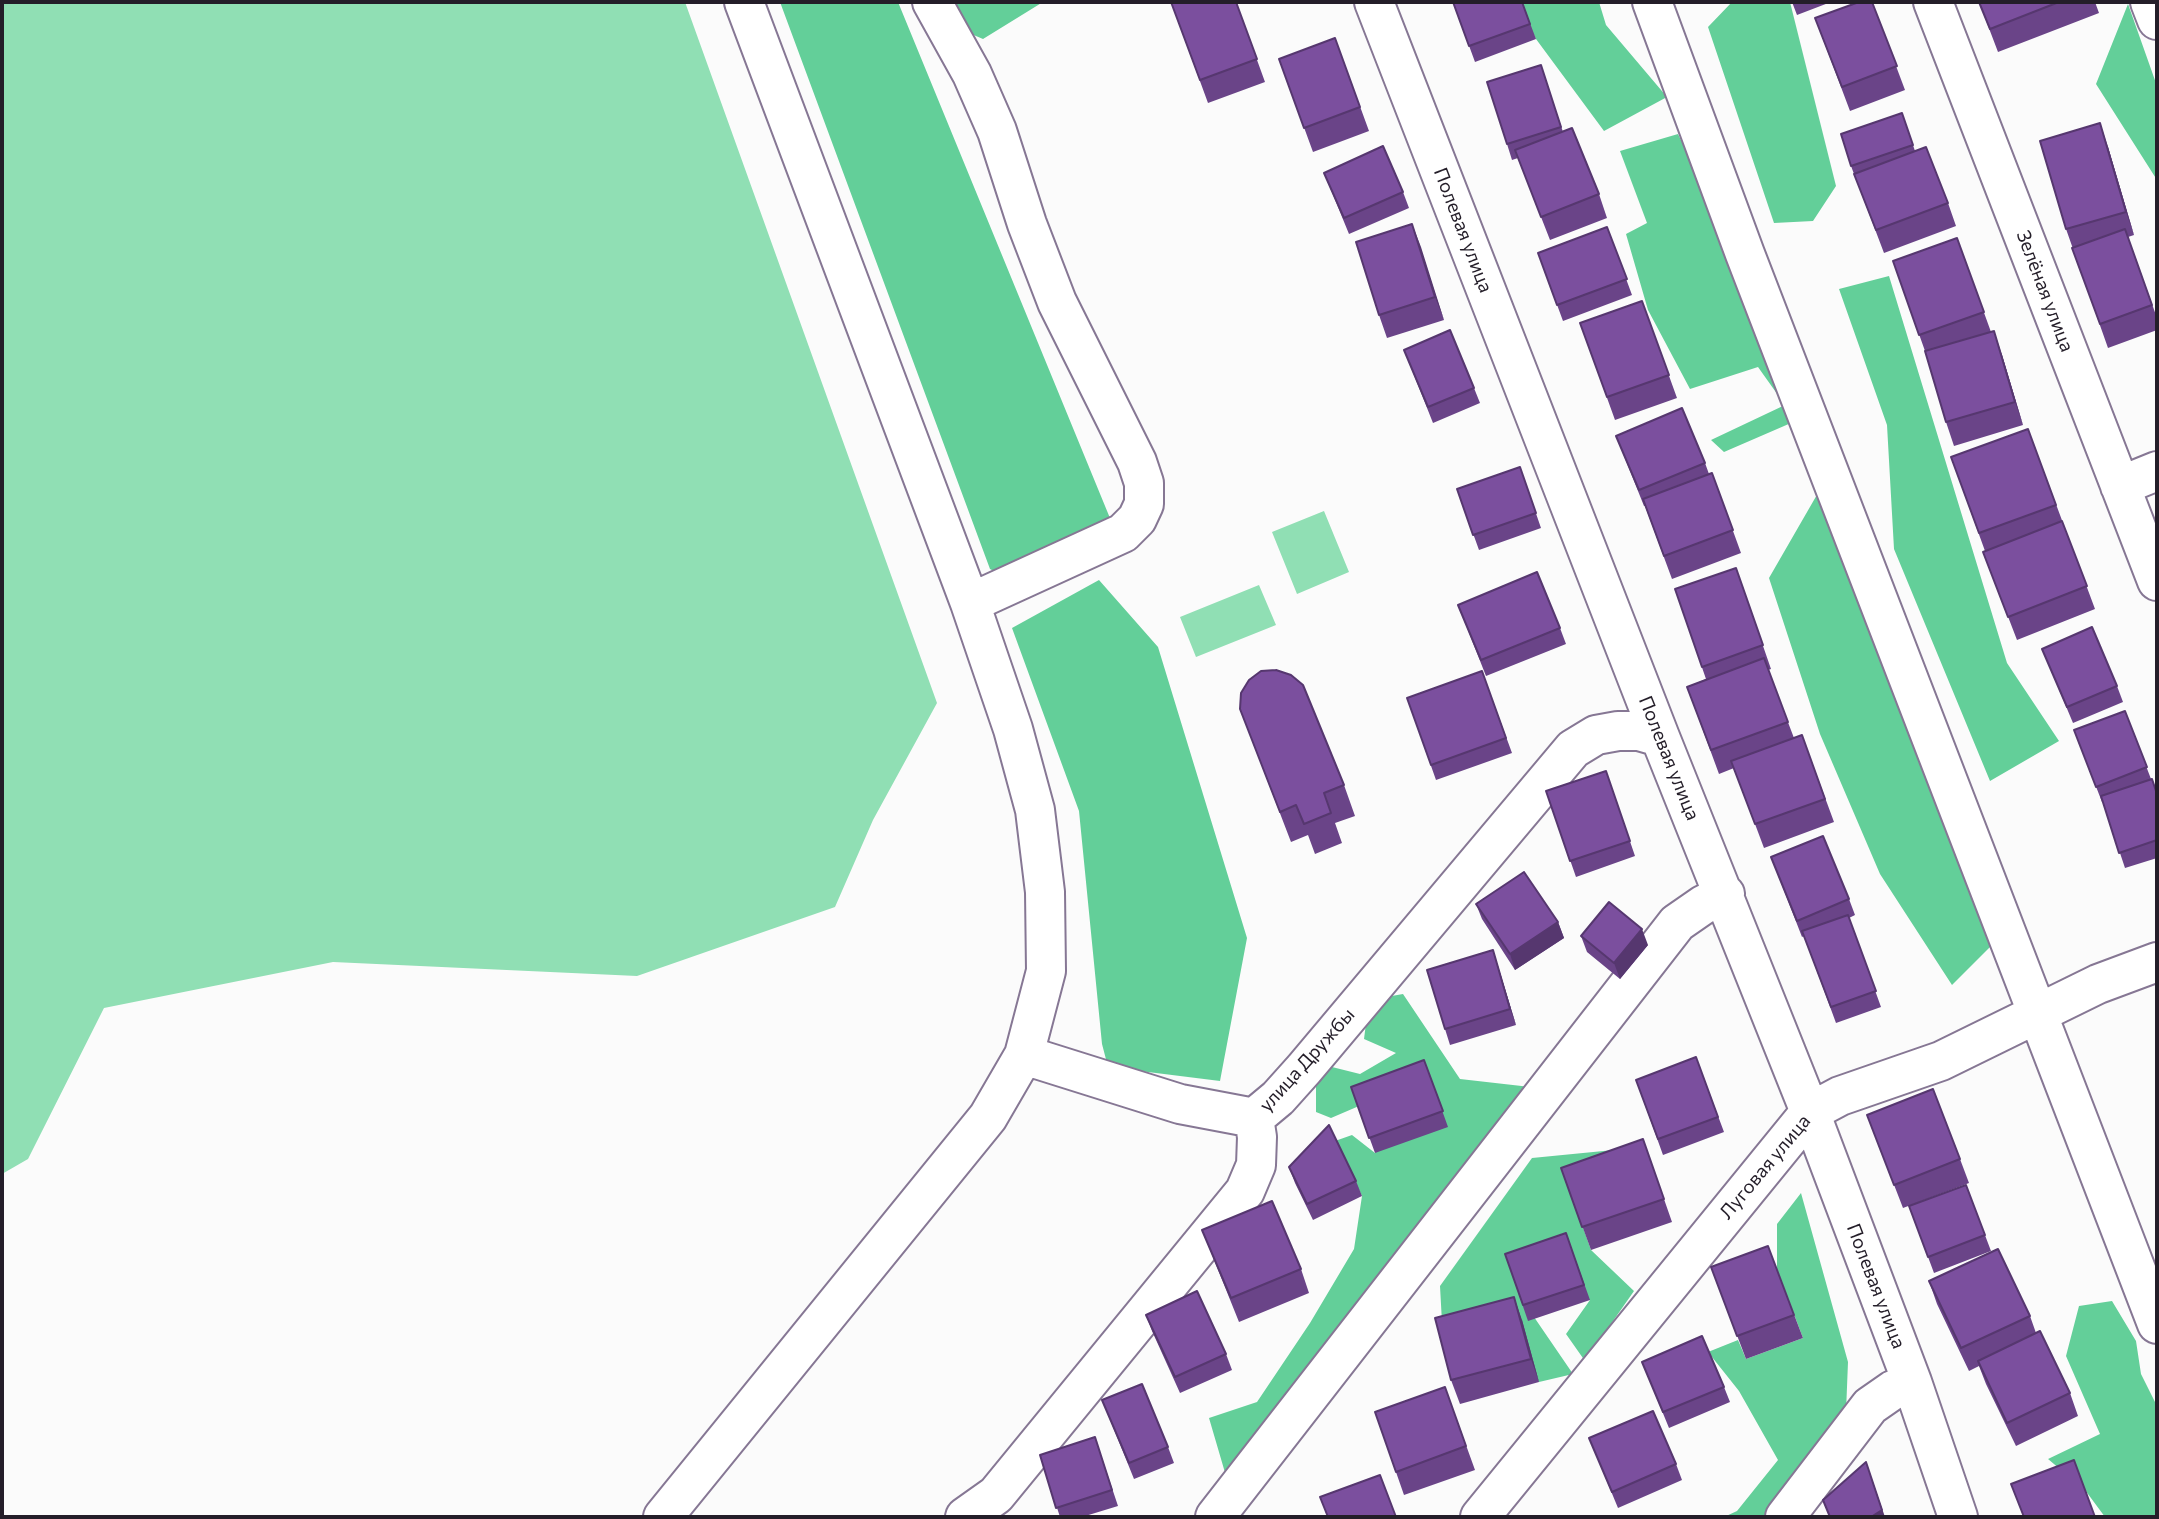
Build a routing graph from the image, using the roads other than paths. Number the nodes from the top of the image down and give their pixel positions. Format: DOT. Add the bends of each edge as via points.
graph roads {
  1 [pos="744,2"];
  2 [pos="932,2"];
  3 [pos="1374,2"];
  4 [pos="1652,2"];
  5 [pos="1933,2"];
  6 [pos="2150,2"];
  7 [pos="2157,20"];
  8 [pos="2157,471"];
  9 [pos="2120,486"];
  10 [pos="2157,581"];
  11 [pos="970,603"];
  12 [pos="1660,737"];
  13 [pos="1724,894"];
  14 [pos="2157,962"];
  15 [pos="2038,1013"];
  16 [pos="1024,1055"];
  17 [pos="1810,1112"];
  18 [pos="1254,1118"];
  19 [pos="2157,1324"];
  20 [pos="1912,1382"];
  21 [pos="663,1517"];
  22 [pos="965,1517"];
  23 [pos="1215,1517"];
  24 [pos="1480,1517"];
  25 [pos="1785,1517"];
  26 [pos="1958,1517"];
  1 -- 11 [label="street"];
  2 -- 11 [label="street" via="998,131 1058,302 1144,483 1144,503 1123,533"];
  3 -- 12 [label="street, Полевая улица"];
  4 -- 15 [label="street"];
  5 -- 9 [label="street, Зелёная улица"];
  6 -- 7 [label="street"];
  8 -- 9 [label="street"];
  9 -- 10 [label="street, Зелёная улица"];
  11 -- 16 [label="street" via="1035,810 1046,971"];
  12 -- 13 [label="street, Полевая улица"];
  12 -- 18 [label="street, улица Дружбы" via="1639,730 1618,731 1596,736 1573,749 1304,1069"];
  13 -- 17 [label="street, Полевая улица"];
  13 -- 23 [label="street" via="1677,923"];
  14 -- 15 [label="street, Луговая улица"];
  15 -- 17 [label="street, Луговая улица" via="1941,1061 1840,1096"];
  15 -- 19 [label="street"];
  16 -- 18 [label="street" via="1180,1104"];
  16 -- 21 [label="street" via="988,1117"];
  17 -- 20 [label="street, Полевая улица"];
  17 -- 24 [label="street, Луговая улица"];
  18 -- 22 [label="street, улица Дружбы" via="1256,1165 1245,1191 996,1495"];
  20 -- 25 [label="street" via="1870,1406"];
  20 -- 26 [label="street, Полевая улица"];
}
